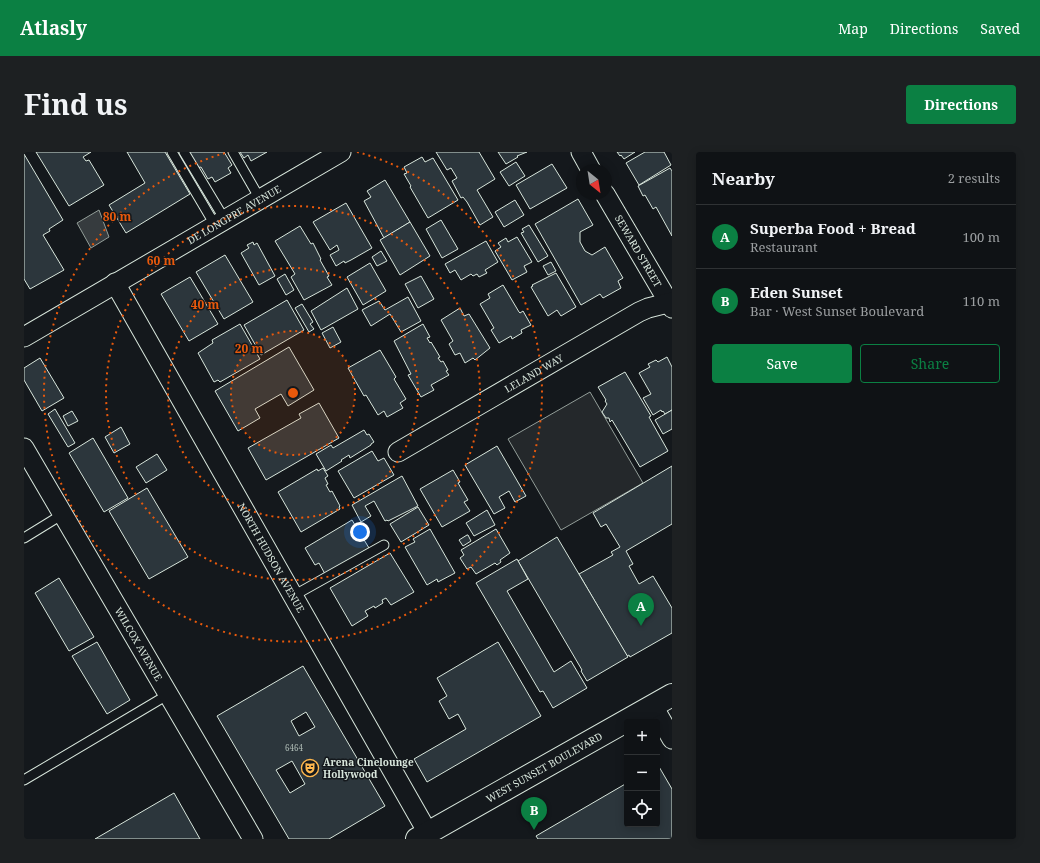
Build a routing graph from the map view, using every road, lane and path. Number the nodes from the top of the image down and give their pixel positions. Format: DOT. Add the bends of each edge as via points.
graph roads {
  1 [pos="172,152"];
  2 [pos="184,152"];
  3 [pos="233,152"];
  4 [pos="341,152"];
  5 [pos="581,152"];
  6 [pos="588,164"];
  7 [pos="260,199"];
  8 [pos="609,200"];
  9 [pos="220,222"];
  10 [pos="115,283"];
  11 [pos="671,304"];
  12 [pos="24,337"];
  13 [pos="24,448"];
  14 [pos="398,452"];
  15 [pos="63,514"];
  16 [pos="24,538"];
  17 [pos="384,545"];
  18 [pos="293,596"];
  19 [pos="169,694"];
  20 [pos="672,695"];
  21 [pos="653,706"];
  22 [pos="672,739"];
  23 [pos="24,780"];
  24 [pos="422,836"];
  25 [pos="254,839"];
  1 -- 9 [label="lane"];
  2 -- 9 [label="lane"];
  3 -- 7 [label="lane"];
  4 -- 7 [label="street, DE LONGPRE AVENUE"];
  5 -- 6 [label="street"];
  7 -- 9 [label="street, DE LONGPRE AVENUE"];
  8 -- 11 [label="street, SEWARD STREET"];
  9 -- 10 [label="street, DE LONGPRE AVENUE"];
  10 -- 12 [label="street, DE LONGPRE AVENUE"];
  10 -- 18 [label="street, NORTH HUDSON AVENUE"];
  11 -- 14 [label="street, LELAND WAY" via="639,312"];
  13 -- 15 [label="street, WILCOX AVENUE"];
  15 -- 16 [label="lane"];
  15 -- 19 [label="street, WILCOX AVENUE"];
  17 -- 18 [label="lane"];
  18 -- 24 [label="street, NORTH HUDSON AVENUE"];
  19 -- 23 [label="lane"];
  19 -- 25 [label="street, WILCOX AVENUE"];
  20 -- 21 [label="main road, WEST SUNSET BOULEVARD"];
  21 -- 22 [label="street"];
  21 -- 24 [label="main road, WEST SUNSET BOULEVARD"];
}
